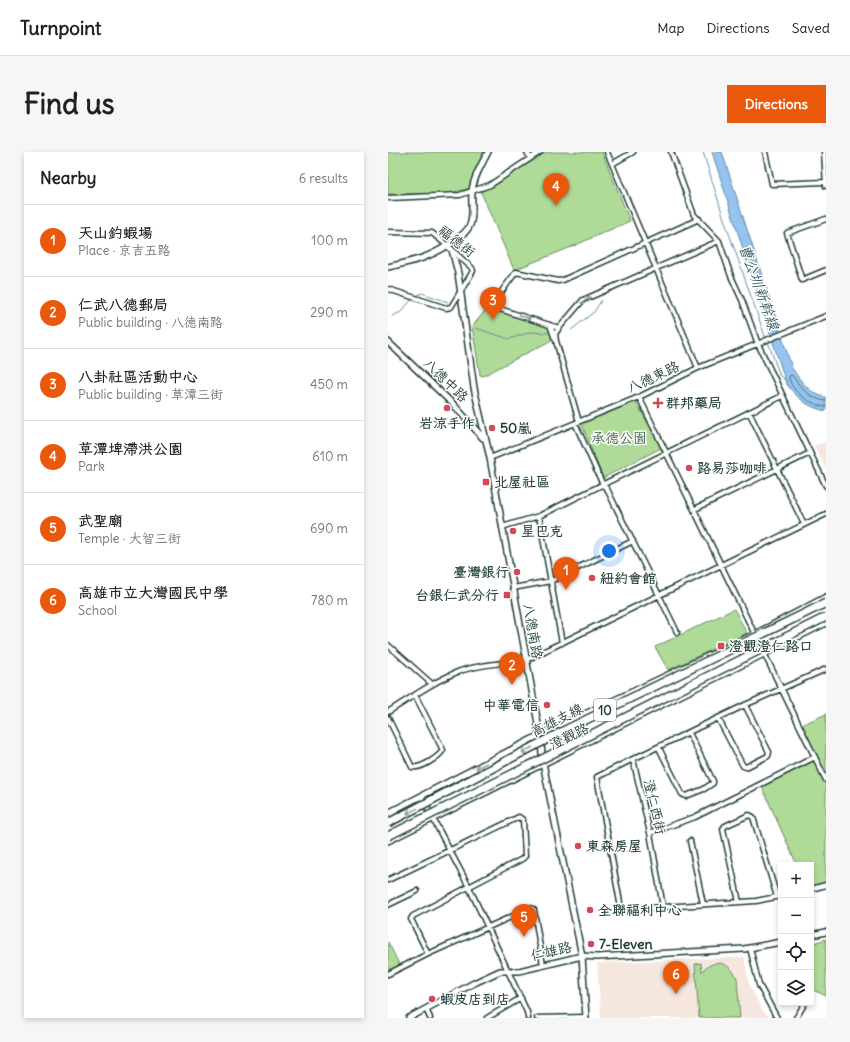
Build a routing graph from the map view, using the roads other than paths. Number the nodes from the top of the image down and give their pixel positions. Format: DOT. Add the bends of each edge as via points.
graph roads {
  1 [pos="488,152"];
  2 [pos="527,152"];
  3 [pos="540,152"];
  4 [pos="607,152"];
  5 [pos="633,152"];
  6 [pos="671,152"];
  7 [pos="765,152"];
  8 [pos="824,152"];
  9 [pos="530,158"];
  10 [pos="612,164"];
  11 [pos="825,176"];
  12 [pos="825,184"];
  13 [pos="472,191"];
  14 [pos="388,198"];
  15 [pos="699,219"];
  16 [pos="826,219"];
  17 [pos="388,232"];
  18 [pos="719,240"];
  19 [pos="645,244"];
  20 [pos="448,246"];
  21 [pos="452,250"];
  22 [pos="388,267"];
  23 [pos="656,268"];
  24 [pos="826,270"];
  25 [pos="388,289"];
  26 [pos="460,290"];
  27 [pos="484,304"];
  28 [pos="491,306"];
  29 [pos="826,316"];
  30 [pos="550,325"];
  31 [pos="559,328"];
  32 [pos="556,341"];
  33 [pos="388,342"];
  34 [pos="758,344"];
  35 [pos="698,368"];
  36 [pos="639,396"];
  37 [pos="782,396"];
  38 [pos="749,412"];
  39 [pos="577,423"];
  40 [pos="484,439"];
  41 [pos="666,453"];
  42 [pos="810,453"];
  43 [pos="490,458"];
  44 [pos="778,470"];
  45 [pos="603,484"];
  46 [pos="826,486"];
  47 [pos="695,509"];
  48 [pos="826,514"];
  49 [pos="539,516"];
  50 [pos="804,524"];
  51 [pos="502,527"];
  52 [pos="633,541"];
  53 [pos="721,565"];
  54 [pos="551,581"];
  55 [pos="513,588"];
  56 [pos="659,595"];
  57 [pos="826,597"];
  58 [pos="826,603"];
  59 [pos="826,617"];
  60 [pos="826,623"];
  61 [pos="677,632"];
  62 [pos="755,634"];
  63 [pos="562,643"];
  64 [pos="388,645"];
  65 [pos="765,653"];
  66 [pos="526,660"];
  67 [pos="826,669"];
  68 [pos="432,684"];
  69 [pos="782,689"];
  70 [pos="415,695"];
  71 [pos="745,705"];
  72 [pos="388,712"];
  73 [pos="388,718"];
  74 [pos="718,718"];
  75 [pos="689,733"];
  76 [pos="540,735"];
  77 [pos="658,748"];
  78 [pos="815,757"];
  79 [pos="632,759"];
  80 [pos="543,763"];
  81 [pos="826,780"];
  82 [pos="421,796"];
  83 [pos="396,809"];
  84 [pos="388,813"];
  85 [pos="433,818"];
  86 [pos="388,823"];
  87 [pos="650,833"];
  88 [pos="388,836"];
  89 [pos="388,841"];
  90 [pos="690,841"];
  91 [pos="450,849"];
  92 [pos="388,880"];
  93 [pos="826,885"];
  94 [pos="469,886"];
  95 [pos="814,888"];
  96 [pos="417,891"];
  97 [pos="778,894"];
  98 [pos="778,897"];
  99 [pos="738,902"];
  100 [pos="703,904"];
  101 [pos="388,905"];
  102 [pos="663,907"];
  103 [pos="489,928"];
  104 [pos="826,932"];
  105 [pos="814,935"];
  106 [pos="778,943"];
  107 [pos="750,948"];
  108 [pos="428,954"];
  109 [pos="582,956"];
  110 [pos="542,965"];
  111 [pos="508,970"];
  112 [pos="388,974"];
  113 [pos="521,998"];
  114 [pos="803,1006"];
  115 [pos="426,1009"];
  116 [pos="586,1017"];
  117 [pos="409,1018"];
  118 [pos="430,1018"];
  119 [pos="487,1018"];
  120 [pos="528,1018"];
  121 [pos="537,1018"];
  122 [pos="777,1018"];
  123 [pos="796,1018"];
  1 -- 13 [label="street"];
  2 -- 9 [label="street"];
  3 -- 9 [label="street"];
  4 -- 10 [label="street"];
  5 -- 10 [label="street"];
  6 -- 15 [label="street" via="692,210"];
  7 -- 12 [label="street" via="772,184"];
  8 -- 11 [label="street"];
  9 -- 13 [label="street" via="490,185"];
  10 -- 19 [label="street"];
  11 -- 12 [label="street"];
  13 -- 14 [label="street" via="442,197"];
  13 -- 20 [label="street" via="470,224 467,231"];
  15 -- 18 [label="street"];
  15 -- 19 [label="street"];
  16 -- 24 [label="street" via="787,233 802,280"];
  17 -- 20 [label="street, 福德街" via="432,233"];
  18 -- 23 [label="street"];
  18 -- 34 [label="street" via="730,276"];
  19 -- 23 [label="street"];
  19 -- 28 [label="street" via="558,281 516,272"];
  20 -- 21 [label="street, 福德街"];
  20 -- 22 [label="street" via="422,260"];
  21 -- 26 [label="street, 八德南路"];
  21 -- 26 [label="street, 福德街" via="473,270"];
  31 -- 23 [label="street, one-way" via="583,300"];
  23 -- 35 [label="street"];
  25 -- 26 [label="street, 福德街" via="446,308 451,307"];
  26 -- 40 [label="street, 八德南路"];
  27 -- 28 [label="street"];
  28 -- 30 [label="street, one-way"];
  29 -- 34 [label="street, 八德東路"];
  30 -- 31 [label="street"];
  30 -- 32 [label="street"];
  31 -- 32 [label="street" via="555,334"];
  32 -- 39 [label="street"];
  33 -- 40 [label="street, 八德中路" via="453,404"];
  34 -- 35 [label="street, 八德東路"];
  34 -- 37 [label="street"];
  35 -- 36 [label="street, 八德東路"];
  36 -- 39 [label="street, 八德東路"];
  36 -- 41 [label="street"];
  37 -- 38 [label="street"];
  37 -- 42 [label="street"];
  38 -- 41 [label="street"];
  38 -- 44 [label="street"];
  39 -- 43 [label="street, 八德東路"];
  39 -- 45 [label="street"];
  40 -- 43 [label="street, 八德南路"];
  41 -- 45 [label="street"];
  41 -- 47 [label="street"];
  42 -- 44 [label="street"];
  42 -- 46 [label="street"];
  43 -- 51 [label="street, 八德南路"];
  44 -- 47 [label="street"];
  44 -- 50 [label="street"];
  45 -- 49 [label="street"];
  45 -- 52 [label="street"];
  47 -- 53 [label="street"];
  48 -- 50 [label="street"];
  49 -- 51 [label="street"];
  49 -- 54 [label="street"];
  50 -- 53 [label="street"];
  51 -- 55 [label="street, 八德南路"];
  52 -- 54 [label="street"];
  52 -- 56 [label="street"];
  53 -- 56 [label="street"];
  53 -- 62 [label="street"];
  54 -- 55 [label="street"];
  54 -- 63 [label="street"];
  55 -- 66 [label="street, 八德南路"];
  56 -- 61 [label="street"];
  56 -- 63 [label="street"];
  57 -- 62 [label="street, 澄觀路"];
  58 -- 86 [label="highway, 高雄支線 / 10, one-way, bridge" via="565,730"];
  59 -- 88 [label="highway, 高雄支線 / 10, bridge"];
  60 -- 65 [label="street, 澄觀路"];
  62 -- 65 [label="street"];
  62 -- 76 [label="street, 澄觀路"];
  63 -- 66 [label="street"];
  64 -- 68 [label="street"];
  65 -- 69 [label="street"];
  65 -- 80 [label="street, 澄觀路"];
  66 -- 68 [label="street" via="476,667"];
  66 -- 76 [label="street, 八德南路"];
  67 -- 69 [label="street"];
  68 -- 70 [label="street"];
  69 -- 71 [label="street"];
  69 -- 78 [label="street"];
  70 -- 72 [label="street"];
  70 -- 73 [label="street" via="443,750 440,755 418,767 412,767"];
  71 -- 74 [label="street"];
  71 -- 74 [label="street" via="769,752 768,756 746,767 743,766"];
  74 -- 75 [label="street"];
  75 -- 77 [label="street"];
  75 -- 77 [label="street" via="713,781 704,789 686,796 682,794"];
  76 -- 80 [label="street, 八德南路"];
  76 -- 82 [label="street, 澄觀路, one-way"];
  77 -- 79 [label="street"];
  78 -- 81 [label="street"];
  78 -- 87 [label="street" via="695,817"];
  79 -- 87 [label="street, 澄仁西街"];
  79 -- 102 [label="street" via="597,777 621,908 625,910"];
  80 -- 85 [label="street, 澄觀路"];
  80 -- 109 [label="street, 八德南路"];
  82 -- 83 [label="street, 澄觀路"];
  82 -- 85 [label="street"];
  83 -- 84 [label="street, 澄觀路"];
  83 -- 86 [label="street"];
  85 -- 89 [label="street, 澄觀路"];
  85 -- 91 [label="street"];
  87 -- 102 [label="street, 澄仁西街"];
  90 -- 100 [label="street"];
  91 -- 92 [label="street"];
  91 -- 94 [label="street"];
  91 -- 94 [label="street" via="519,817 523,820 525,856"];
  93 -- 95 [label="street"];
  94 -- 103 [label="street"];
  94 -- 108 [label="street" via="411,918"];
  96 -- 101 [label="street"];
  97 -- 99 [label="street" via="753,817 749,815 723,829"];
  98 -- 99 [label="street"];
  99 -- 100 [label="street"];
  100 -- 102 [label="street"];
  103 -- 108 [label="street"];
  103 -- 110 [label="street" via="531,908 534,910"];
  103 -- 111 [label="street"];
  104 -- 105 [label="street"];
  106 -- 107 [label="street, 仁雄路"];
  107 -- 109 [label="street, 仁雄路" via="604,957"];
  107 -- 122 [label="street" via="759,985"];
  108 -- 112 [label="street"];
  109 -- 110 [label="street, 仁雄路"];
  109 -- 116 [label="street, 八德南路"];
  110 -- 111 [label="street, 仁雄路" via="519,971"];
  111 -- 113 [label="street"];
  111 -- 115 [label="street, 仁雄路" via="474,983"];
  113 -- 119 [label="street"];
  113 -- 120 [label="street"];
  114 -- 123 [label="street"];
  115 -- 117 [label="street, 仁雄路"];
  115 -- 118 [label="street"];
  116 -- 121 [label="street"];
}
